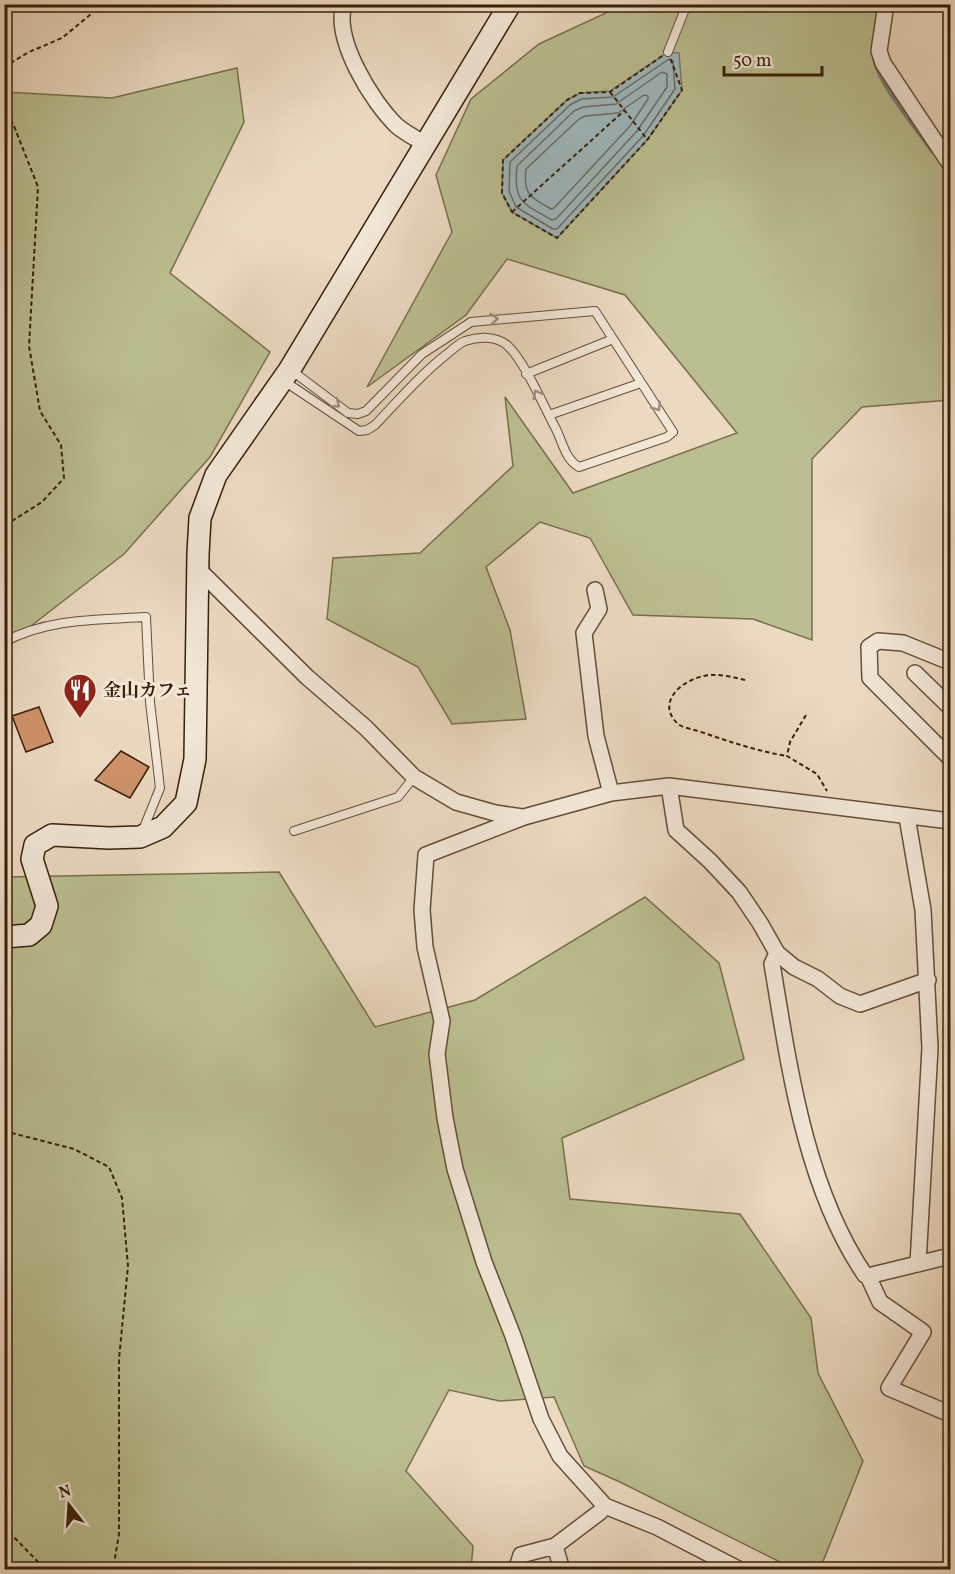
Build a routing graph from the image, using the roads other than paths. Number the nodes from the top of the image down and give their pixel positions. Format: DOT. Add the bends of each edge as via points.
graph roads {
  1 [pos="344,4"];
  2 [pos="510,4"];
  3 [pos="687,4"];
  4 [pos="886,4"];
  5 [pos="668,52"];
  6 [pos="424,144"];
  7 [pos="951,164"];
  8 [pos="613,339"];
  9 [pos="286,374"];
  10 [pos="526,374"];
  11 [pos="641,383"];
  12 [pos="549,415"];
  13 [pos="198,569"];
  14 [pos="595,590"];
  15 [pos="4,642"];
  16 [pos="951,662"];
  17 [pos="915,673"];
  18 [pos="951,706"];
  19 [pos="951,758"];
  20 [pos="414,777"];
  21 [pos="669,786"];
  22 [pos="611,793"];
  23 [pos="524,817"];
  24 [pos="907,817"];
  25 [pos="951,822"];
  26 [pos="294,831"];
  27 [pos="140,837"];
  28 [pos="4,937"];
  29 [pos="777,953"];
  30 [pos="928,980"];
  31 [pos="951,1256"];
  32 [pos="918,1264"];
  33 [pos="868,1276"];
  34 [pos="951,1414"];
  35 [pos="605,1506"];
  36 [pos="555,1546"];
  37 [pos="516,1569"];
  38 [pos="561,1569"];
  39 [pos="740,1569"];
  1 -- 6 [label="street" via="344,33 359,73 398,127"];
  2 -- 6 [label="street"];
  3 -- 5 [label="lane"];
  4 -- 7 [label="street" via="879,51 883,63"];
  6 -- 9 [label="street"];
  9 -- 8 [label="lane, one-way" via="348,413 358,414 366,411 422,354 477,321 595,311"];
  8 -- 10 [label="lane"];
  8 -- 11 [label="lane"];
  9 -- 10 [label="lane" via="359,431 375,425 430,368 463,342 476,338 502,341"];
  9 -- 13 [label="street" via="216,475 200,519"];
  12 -- 10 [label="lane, one-way"];
  11 -- 12 [label="lane"];
  11 -- 12 [label="lane, one-way" via="673,432 667,437 579,467 568,458"];
  13 -- 20 [label="street"];
  13 -- 27 [label="street" via="195,759 186,803 163,826"];
  14 -- 22 [label="street" via="599,609 584,633 596,736"];
  15 -- 27 [label="lane" via="54,623 146,617 160,788"];
  16 -- 19 [label="street" via="903,643 878,641 869,647 870,678"];
  17 -- 18 [label="street"];
  20 -- 23 [label="street" via="456,802"];
  20 -- 26 [label="lane" via="398,797"];
  21 -- 22 [label="street"];
  21 -- 24 [label="street"];
  21 -- 29 [label="street" via="676,830 739,892"];
  22 -- 23 [label="street"];
  23 -- 35 [label="street" via="426,855 422,910 425,947 442,1020 437,1054 455,1169 484,1263 541,1419 560,1456"];
  24 -- 25 [label="street"];
  24 -- 30 [label="street" via="923,910"];
  27 -- 28 [label="street" via="52,835 35,845 32,859 47,906 41,925 29,935"];
  29 -- 30 [label="street" via="840,996 860,1004"];
  29 -- 33 [label="street" via="772,964 786,1049 815,1171 838,1227"];
  30 -- 32 [label="street" via="930,1048"];
  31 -- 32 [label="street"];
  32 -- 33 [label="street"];
  33 -- 34 [label="street" via="880,1302 923,1332 888,1388"];
  35 -- 36 [label="street"];
  35 -- 39 [label="street"];
  36 -- 37 [label="street" via="521,1555"];
  36 -- 38 [label="street"];
}
